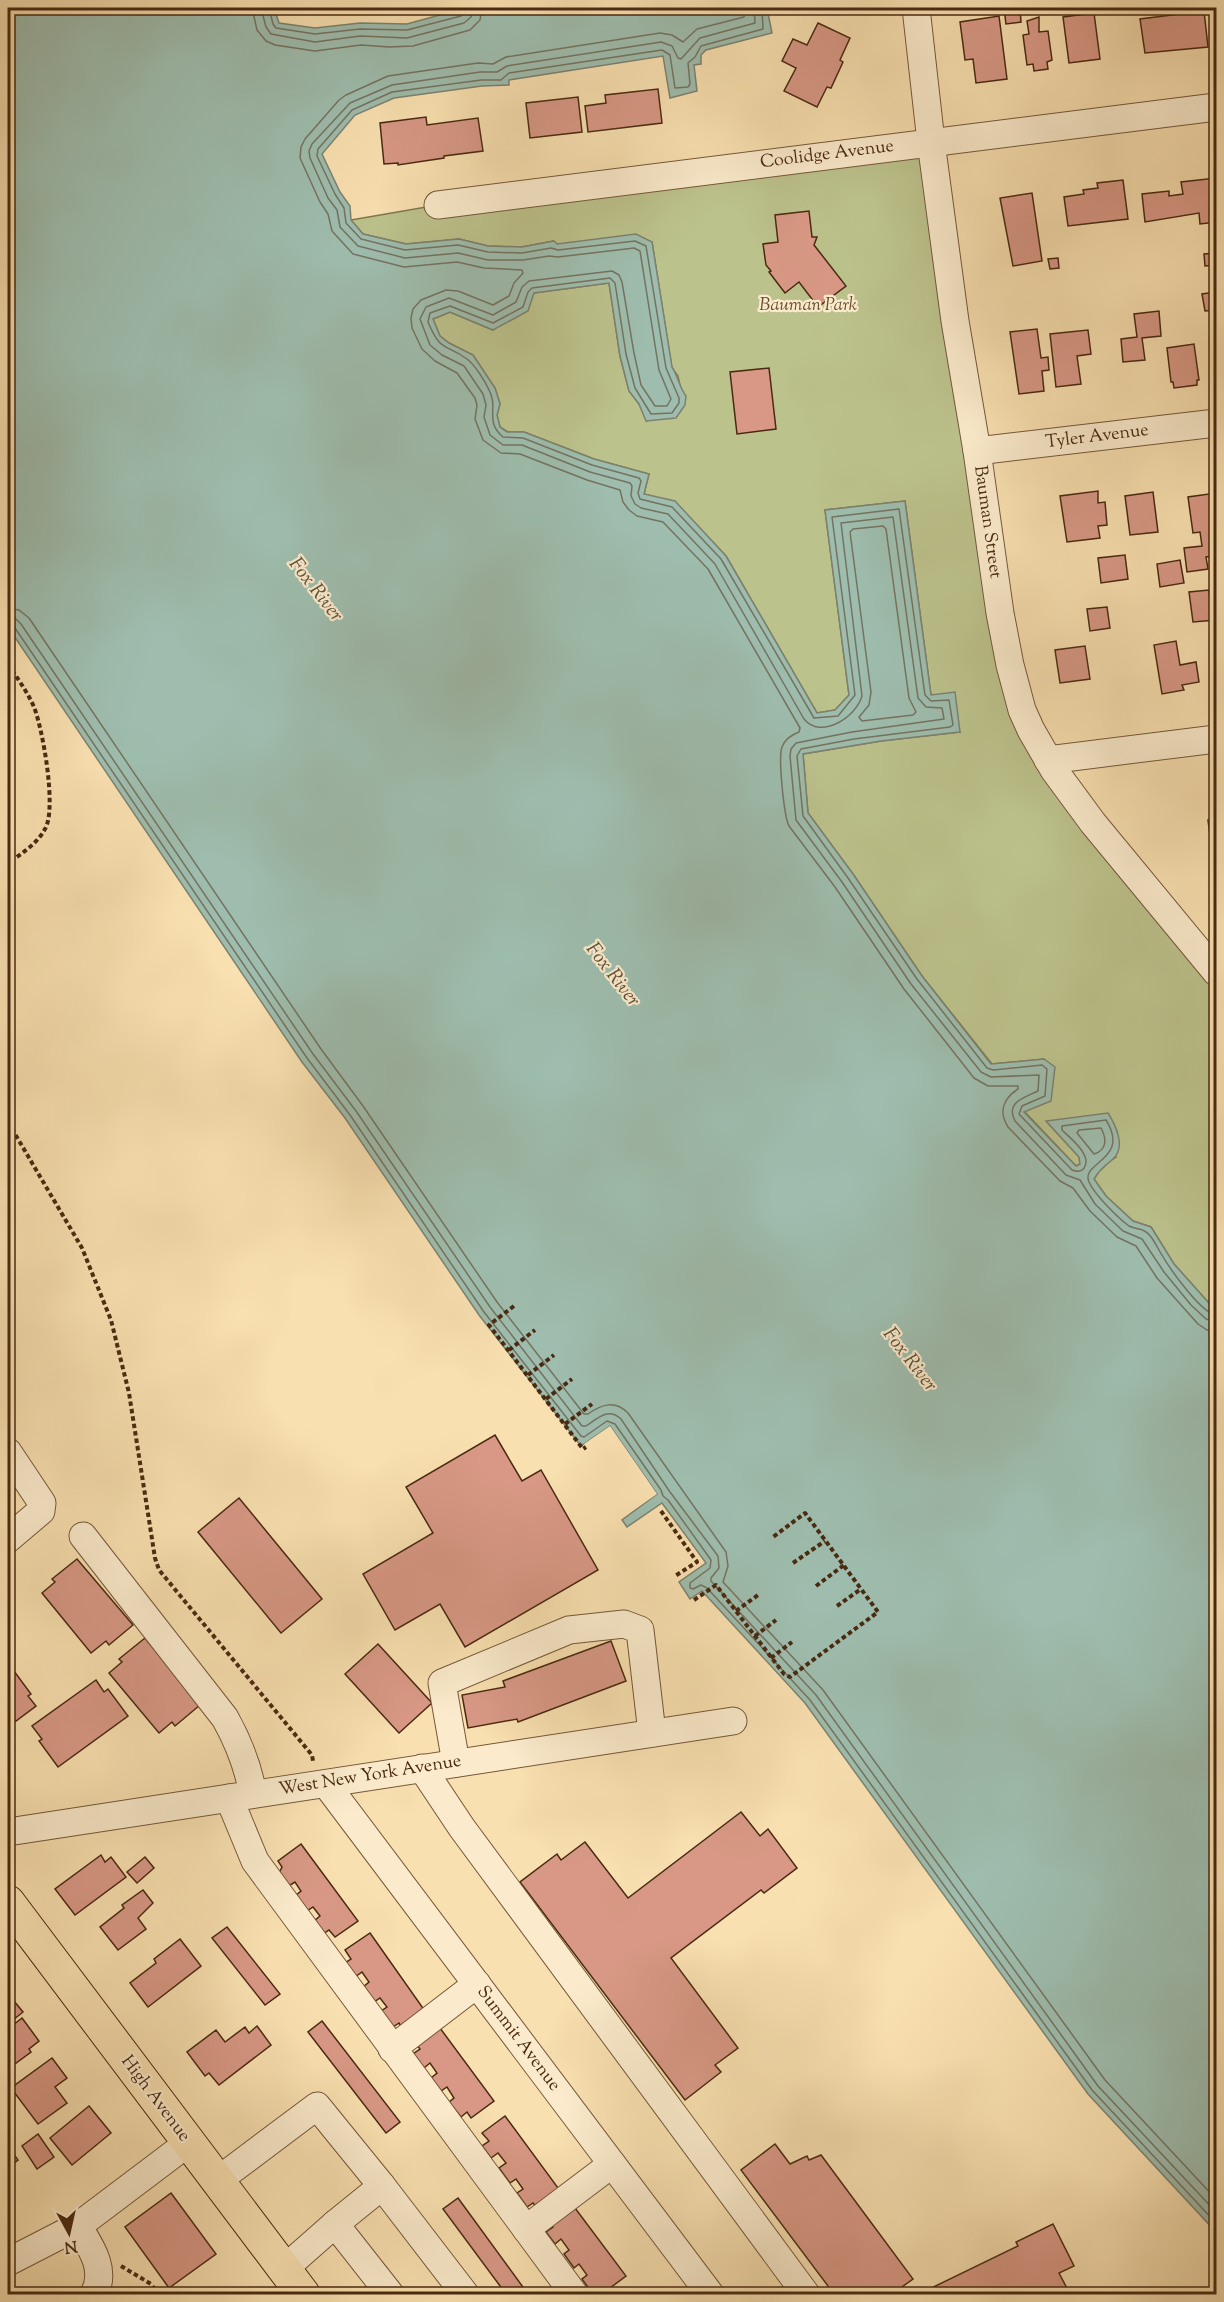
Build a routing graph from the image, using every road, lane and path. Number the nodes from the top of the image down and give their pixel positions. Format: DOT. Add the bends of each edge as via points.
graph roads {
  1 [pos="916,8"];
  2 [pos="1216,107"];
  3 [pos="931,142"];
  4 [pos="438,205"];
  5 [pos="1216,423"];
  6 [pos="977,451"];
  7 [pos="8,664"];
  8 [pos="1216,739"];
  9 [pos="1048,760"];
  10 [pos="8,863"];
  11 [pos="1216,972"];
  12 [pos="8,1122"];
  13 [pos="514,1306"];
  14 [pos="535,1330"];
  15 [pos="509,1350"];
  16 [pos="554,1354"];
  17 [pos="528,1376"];
  18 [pos="572,1379"];
  19 [pos="546,1399"];
  20 [pos="592,1404"];
  21 [pos="565,1424"];
  22 [pos="586,1447"];
  23 [pos="8,1452"];
  24 [pos="661,1511"];
  25 [pos="82,1536"];
  26 [pos="773,1538"];
  27 [pos="8,1539"];
  28 [pos="825,1540"];
  29 [pos="793,1563"];
  30 [pos="843,1565"];
  31 [pos="675,1576"];
  32 [pos="816,1586"];
  33 [pos="861,1589"];
  34 [pos="758,1595"];
  35 [pos="694,1600"];
  36 [pos="837,1606"];
  37 [pos="736,1611"];
  38 [pos="776,1620"];
  39 [pos="755,1636"];
  40 [pos="792,1642"];
  41 [pos="771,1658"];
  42 [pos="733,1721"];
  43 [pos="652,1733"];
  44 [pos="456,1763"];
  45 [pos="422,1768"];
  46 [pos="322,1784"];
  47 [pos="241,1796"];
  48 [pos="8,1832"];
  49 [pos="8,1902"];
  50 [pos="477,1984"];
  51 [pos="392,2049"];
  52 [pos="188,2143"];
  53 [pos="612,2164"];
  54 [pos="217,2181"];
  55 [pos="382,2186"];
  56 [pos="335,2224"];
  57 [pos="78,2226"];
  58 [pos="526,2229"];
  59 [pos="96,2258"];
  60 [pos="8,2262"];
  61 [pos="293,2282"];
  62 [pos="155,2290"];
  63 [pos="94,2295"];
  64 [pos="147,2295"];
  65 [pos="158,2295"];
  66 [pos="390,2295"];
  67 [pos="465,2295"];
  68 [pos="574,2295"];
  69 [pos="710,2295"];
  70 [pos="806,2295"];
  1 -- 3 [label="street, Bauman Street"];
  2 -- 3 [label="street, Coolidge Avenue"];
  3 -- 4 [label="street, Coolidge Avenue"];
  3 -- 6 [label="street, Bauman Street"];
  5 -- 6 [label="street, Tyler Avenue"];
  6 -- 9 [label="street, Bauman Street" via="1010,665 1022,710"];
  7 -- 10 [label="path" via="35,710 51,806 45,831"];
  8 -- 9 [label="street"];
  9 -- 11 [label="street, Bauman Street" via="1093,823"];
  12 -- 46 [label="path" via="82,1248 111,1320 129,1393 159,1570 312,1755"];
  13 -- 15 [label="path" via="489,1325"];
  14 -- 15 [label="path"];
  15 -- 17 [label="path"];
  16 -- 17 [label="path"];
  17 -- 19 [label="path"];
  18 -- 19 [label="path"];
  19 -- 21 [label="path"];
  20 -- 21 [label="path"];
  21 -- 22 [label="path" via="583,1449"];
  23 -- 27 [label="street" via="42,1503 41,1511"];
  24 -- 31 [label="path" via="697,1562"];
  25 -- 47 [label="street" via="225,1718 248,1767"];
  26 -- 28 [label="path" via="805,1513"];
  28 -- 29 [label="path"];
  28 -- 30 [label="path"];
  30 -- 32 [label="path"];
  30 -- 33 [label="path"];
  33 -- 36 [label="path"];
  33 -- 41 [label="path" via="878,1612 790,1677"];
  34 -- 37 [label="path"];
  35 -- 37 [label="path" via="716,1585"];
  37 -- 39 [label="path"];
  38 -- 39 [label="path"];
  39 -- 41 [label="path"];
  40 -- 41 [label="path"];
  42 -- 43 [label="street, West New York Avenue"];
  43 -- 44 [label="street, West New York Avenue"];
  43 -- 44 [label="street" via="640,1629 624,1624 569,1630 442,1683"];
  44 -- 45 [label="street, West New York Avenue"];
  45 -- 46 [label="street, West New York Avenue"];
  45 -- 70 [label="street" via="462,1828"];
  46 -- 47 [label="street, West New York Avenue"];
  46 -- 50 [label="street, Summit Avenue"];
  47 -- 48 [label="street, West New York Avenue"];
  47 -- 51 [label="street" via="255,1861"];
  49 -- 52 [label="main road, High Avenue"];
  50 -- 51 [label="street"];
  50 -- 53 [label="street, Summit Avenue"];
  51 -- 58 [label="street"];
  52 -- 54 [label="main road, High Avenue"];
  52 -- 57 [label="street"];
  53 -- 58 [label="street"];
  53 -- 69 [label="street, Summit Avenue"];
  54 -- 55 [label="street" via="317,2106"];
  54 -- 61 [label="main road, High Avenue"];
  55 -- 56 [label="street"];
  55 -- 67 [label="street"];
  56 -- 61 [label="street"];
  56 -- 66 [label="street"];
  57 -- 59 [label="street"];
  57 -- 60 [label="street"];
  58 -- 68 [label="street"];
  59 -- 62 [label="path" via="110,2260"];
  59 -- 63 [label="street" via="99,2269"];
  62 -- 64 [label="path"];
  62 -- 65 [label="path"];
}
